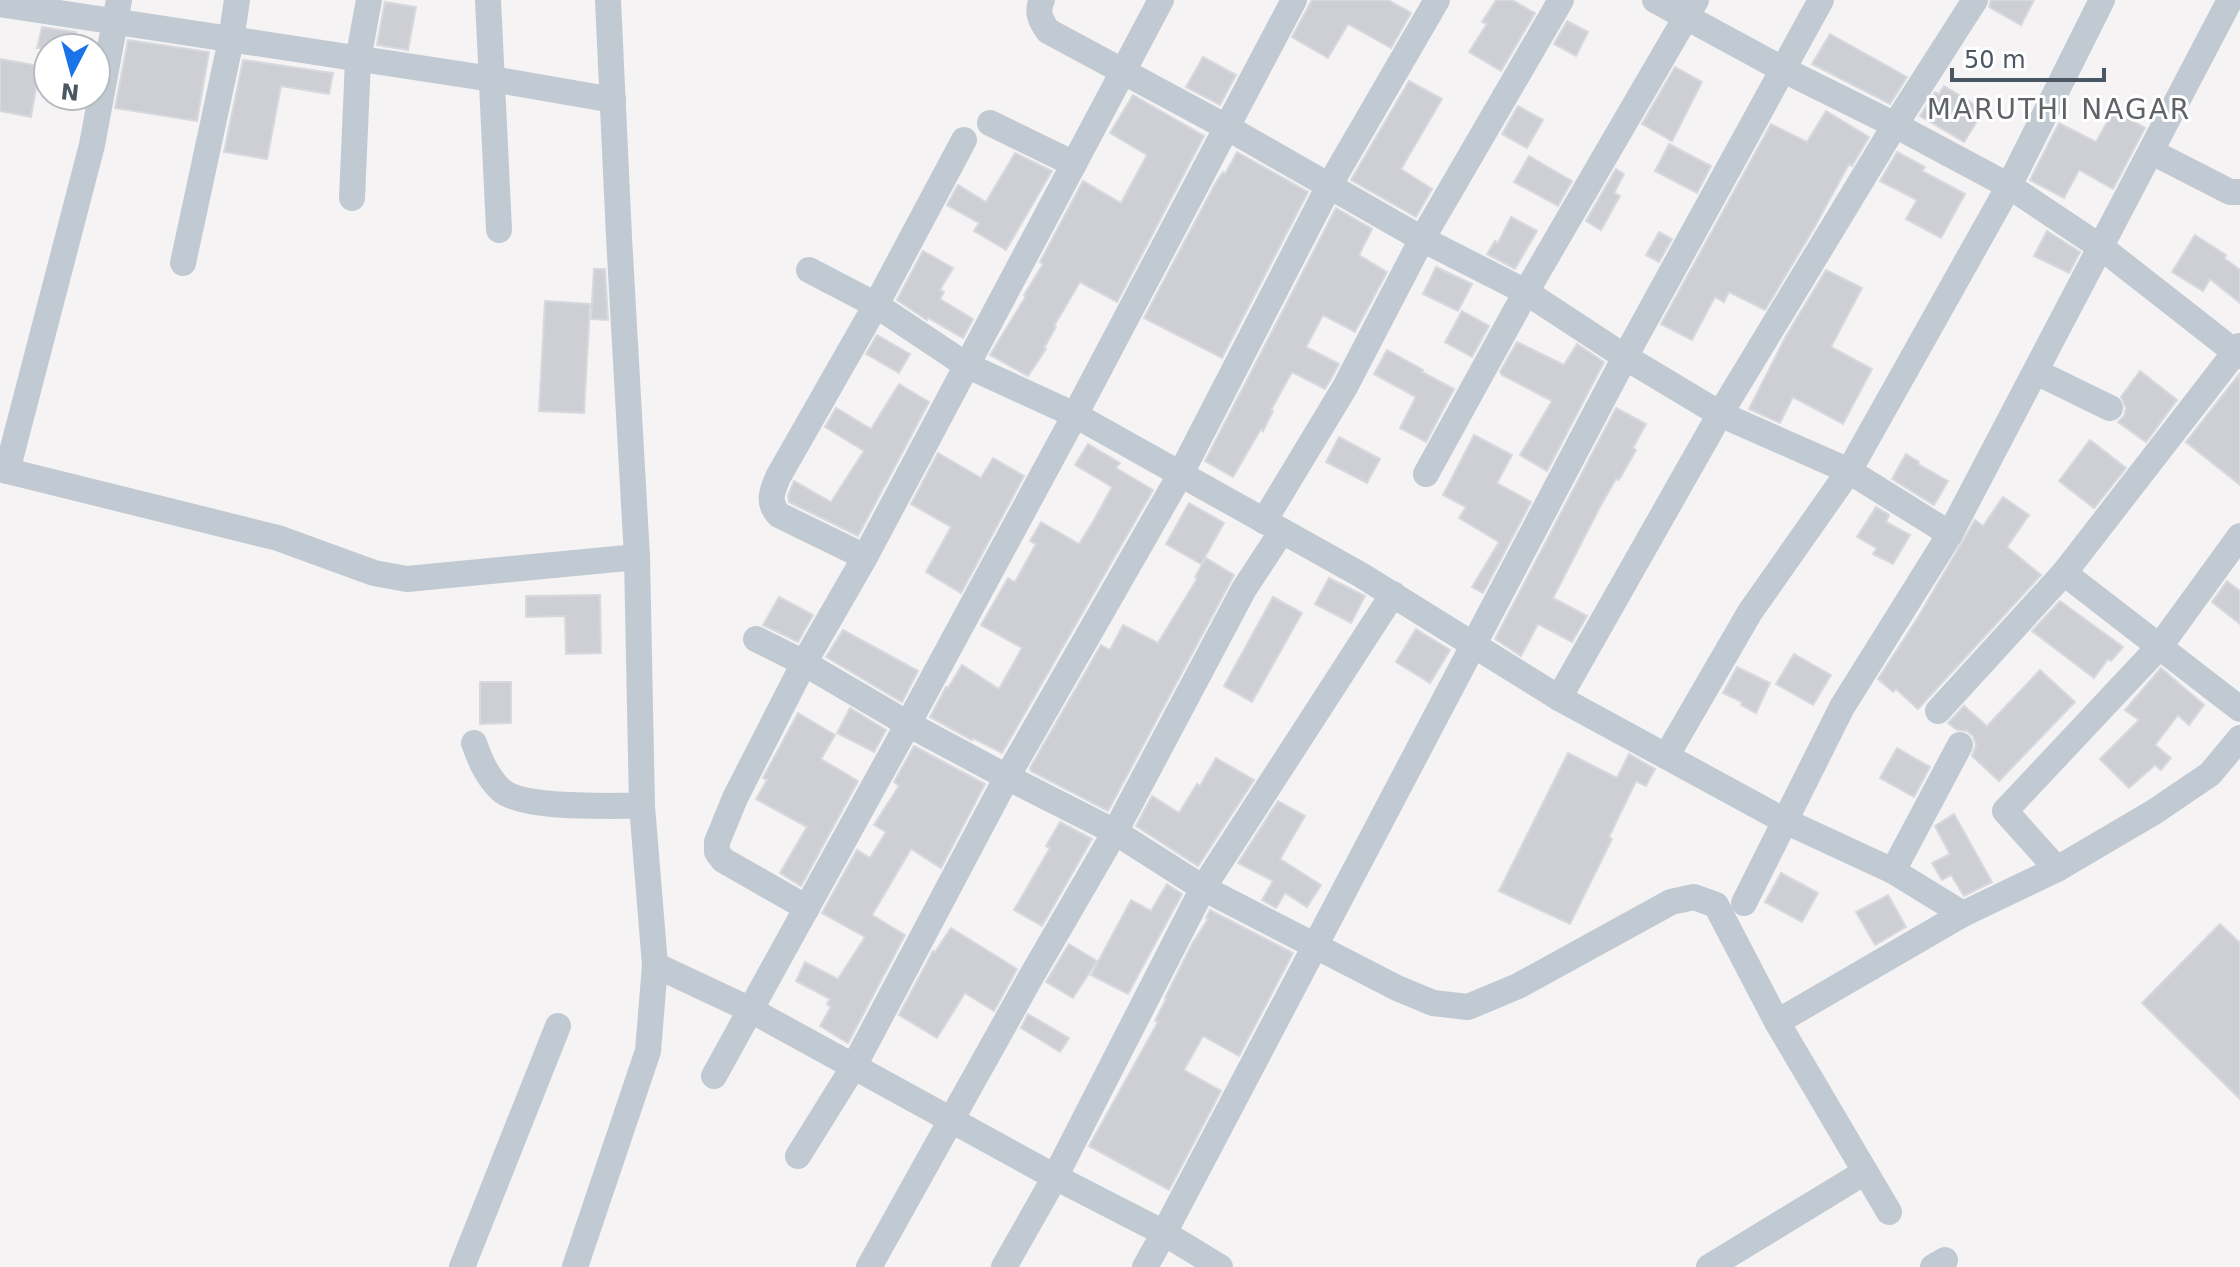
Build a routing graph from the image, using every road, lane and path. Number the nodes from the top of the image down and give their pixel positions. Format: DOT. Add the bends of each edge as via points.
graph roads {
  1 [pos="237,0"];
  2 [pos="369,0"];
  3 [pos="488,0"];
  4 [pos="608,0"];
  5 [pos="1042,0"];
  6 [pos="1161,0"];
  7 [pos="1294,0"];
  8 [pos="1437,0"];
  9 [pos="1561,0"];
  10 [pos="1655,0"];
  11 [pos="1821,0"];
  12 [pos="1975,0"];
  13 [pos="2102,0"];
  14 [pos="2230,0"];
  15 [pos="0,4"];
  16 [pos="1690,8"];
  17 [pos="117,12"];
  18 [pos="231,40"];
  19 [pos="358,60"];
  20 [pos="1782,69"];
  21 [pos="1124,71"];
  22 [pos="492,79"];
  23 [pos="613,100"];
  24 [pos="990,123"];
  25 [pos="1895,125"];
  26 [pos="1228,128"];
  27 [pos="964,140"];
  28 [pos="2152,152"];
  29 [pos="1074,164"];
  30 [pos="1329,186"];
  31 [pos="2009,186"];
  32 [pos="2240,192"];
  33 [pos="352,198"];
  34 [pos="499,230"];
  35 [pos="1422,239"];
  36 [pos="2102,248"];
  37 [pos="183,263"];
  38 [pos="809,270"];
  39 [pos="1526,292"];
  40 [pos="876,305"];
  41 [pos="2239,351"];
  42 [pos="1625,357"];
  43 [pos="966,365"];
  44 [pos="2036,372"];
  45 [pos="2110,408"];
  46 [pos="1720,414"];
  47 [pos="1075,415"];
  48 [pos="3,470"];
  49 [pos="1849,471"];
  50 [pos="1426,474"];
  51 [pos="1180,475"];
  52 [pos="1273,526"];
  53 [pos="1950,534"];
  54 [pos="2240,536"];
  55 [pos="637,557"];
  56 [pos="865,557"];
  57 [pos="2064,573"];
  58 [pos="1393,594"];
  59 [pos="756,639"];
  60 [pos="1475,644"];
  61 [pos="2160,646"];
  62 [pos="804,663"];
  63 [pos="1559,698"];
  64 [pos="2240,709"];
  65 [pos="1938,711"];
  66 [pos="908,724"];
  67 [pos="2240,738"];
  68 [pos="474,743"];
  69 [pos="1960,745"];
  70 [pos="1667,755"];
  71 [pos="1007,777"];
  72 [pos="642,806"];
  73 [pos="1785,821"];
  74 [pos="1115,832"];
  75 [pos="2057,869"];
  76 [pos="1893,871"];
  77 [pos="1203,888"];
  78 [pos="1744,903"];
  79 [pos="807,908"];
  80 [pos="1963,914"];
  81 [pos="1316,946"];
  82 [pos="655,965"];
  83 [pos="749,1009"];
  84 [pos="1777,1022"];
  85 [pos="558,1026"];
  86 [pos="854,1066"];
  87 [pos="714,1076"];
  88 [pos="951,1121"];
  89 [pos="798,1156"];
  90 [pos="1865,1172"];
  91 [pos="1055,1177"];
  92 [pos="1889,1212"];
  93 [pos="1164,1233"];
  94 [pos="462,1267"];
  95 [pos="575,1267"];
  96 [pos="869,1267"];
  97 [pos="1004,1267"];
  98 [pos="1145,1267"];
  99 [pos="1220,1267"];
  100 [pos="1709,1267"];
  1 -- 18 [label="street"];
  2 -- 19 [label="street"];
  3 -- 22 [label="street"];
  4 -- 23 [label="street"];
  5 -- 21 [label="street" via="1040,19 1048,31"];
  6 -- 21 [label="street"];
  7 -- 26 [label="street"];
  8 -- 30 [label="street"];
  9 -- 35 [label="street"];
  10 -- 16 [label="street"];
  11 -- 20 [label="street"];
  12 -- 25 [label="street"];
  13 -- 31 [label="street"];
  14 -- 28 [label="street"];
  15 -- 17 [label="street"];
  16 -- 20 [label="street"];
  16 -- 39 [label="street"];
  17 -- 18 [label="street"];
  17 -- 48 [label="street" via="92,145"];
  18 -- 19 [label="street"];
  18 -- 37 [label="street"];
  19 -- 22 [label="street"];
  19 -- 33 [label="street"];
  20 -- 25 [label="street"];
  20 -- 42 [label="street"];
  21 -- 26 [label="street"];
  21 -- 29 [label="street"];
  22 -- 23 [label="street"];
  22 -- 34 [label="street"];
  23 -- 55 [label="street"];
  24 -- 29 [label="street"];
  25 -- 31 [label="street"];
  25 -- 46 [label="street"];
  26 -- 30 [label="street"];
  26 -- 47 [label="street"];
  27 -- 40 [label="street"];
  28 -- 32 [label="street" via="2230,192"];
  28 -- 36 [label="street"];
  29 -- 43 [label="street"];
  30 -- 35 [label="street"];
  30 -- 51 [label="street"];
  31 -- 36 [label="street"];
  31 -- 49 [label="street"];
  35 -- 39 [label="street"];
  35 -- 52 [label="street"];
  36 -- 41 [label="street"];
  36 -- 44 [label="street"];
  38 -- 40 [label="street"];
  39 -- 42 [label="street"];
  39 -- 50 [label="street"];
  40 -- 43 [label="street"];
  40 -- 56 [label="street" via="778,477 771,500 779,515"];
  41 -- 57 [label="street"];
  42 -- 46 [label="street"];
  42 -- 60 [label="street"];
  43 -- 47 [label="street"];
  43 -- 56 [label="street"];
  44 -- 45 [label="street"];
  44 -- 53 [label="street"];
  46 -- 49 [label="street"];
  46 -- 63 [label="street"];
  47 -- 51 [label="street"];
  47 -- 66 [label="street"];
  48 -- 55 [label="street" via="278,538 374,573 407,579"];
  49 -- 53 [label="street"];
  49 -- 70 [label="street" via="1750,612"];
  51 -- 52 [label="street"];
  51 -- 71 [label="street"];
  52 -- 58 [label="street"];
  52 -- 74 [label="street"];
  53 -- 73 [label="street" via="1842,707"];
  54 -- 61 [label="street"];
  55 -- 72 [label="street"];
  56 -- 62 [label="street"];
  57 -- 61 [label="street"];
  57 -- 65 [label="street"];
  58 -- 60 [label="street"];
  58 -- 77 [label="street"];
  59 -- 62 [label="street"];
  60 -- 63 [label="street"];
  60 -- 81 [label="street"];
  61 -- 64 [label="street"];
  61 -- 75 [label="street" via="2005,811"];
  62 -- 66 [label="street"];
  62 -- 79 [label="street" via="735,798 717,852"];
  63 -- 70 [label="street"];
  66 -- 71 [label="street"];
  66 -- 79 [label="street"];
  67 -- 75 [label="street" via="2210,774"];
  68 -- 72 [label="street" via="482,767 502,792 517,799"];
  69 -- 76 [label="street"];
  70 -- 73 [label="street"];
  71 -- 74 [label="street"];
  71 -- 86 [label="street"];
  72 -- 82 [label="street"];
  73 -- 76 [label="street"];
  73 -- 78 [label="street"];
  74 -- 77 [label="street"];
  74 -- 88 [label="street"];
  75 -- 80 [label="street"];
  76 -- 80 [label="street"];
  77 -- 81 [label="street"];
  77 -- 91 [label="street"];
  79 -- 83 [label="street"];
  80 -- 84 [label="street"];
  81 -- 84 [label="street" via="1433,1003 1468,1007 1518,986 1671,902 1694,897 1716,905"];
  81 -- 93 [label="street"];
  82 -- 83 [label="street"];
  82 -- 95 [label="street" via="648,1051"];
  83 -- 86 [label="street"];
  83 -- 87 [label="street"];
  84 -- 90 [label="street"];
  85 -- 94 [label="street"];
  86 -- 88 [label="street"];
  86 -- 89 [label="street"];
  88 -- 91 [label="street"];
  88 -- 96 [label="street"];
  90 -- 92 [label="street"];
  90 -- 100 [label="street"];
  91 -- 93 [label="street"];
  91 -- 97 [label="street"];
  93 -- 98 [label="street"];
  93 -- 99 [label="street"];
}
